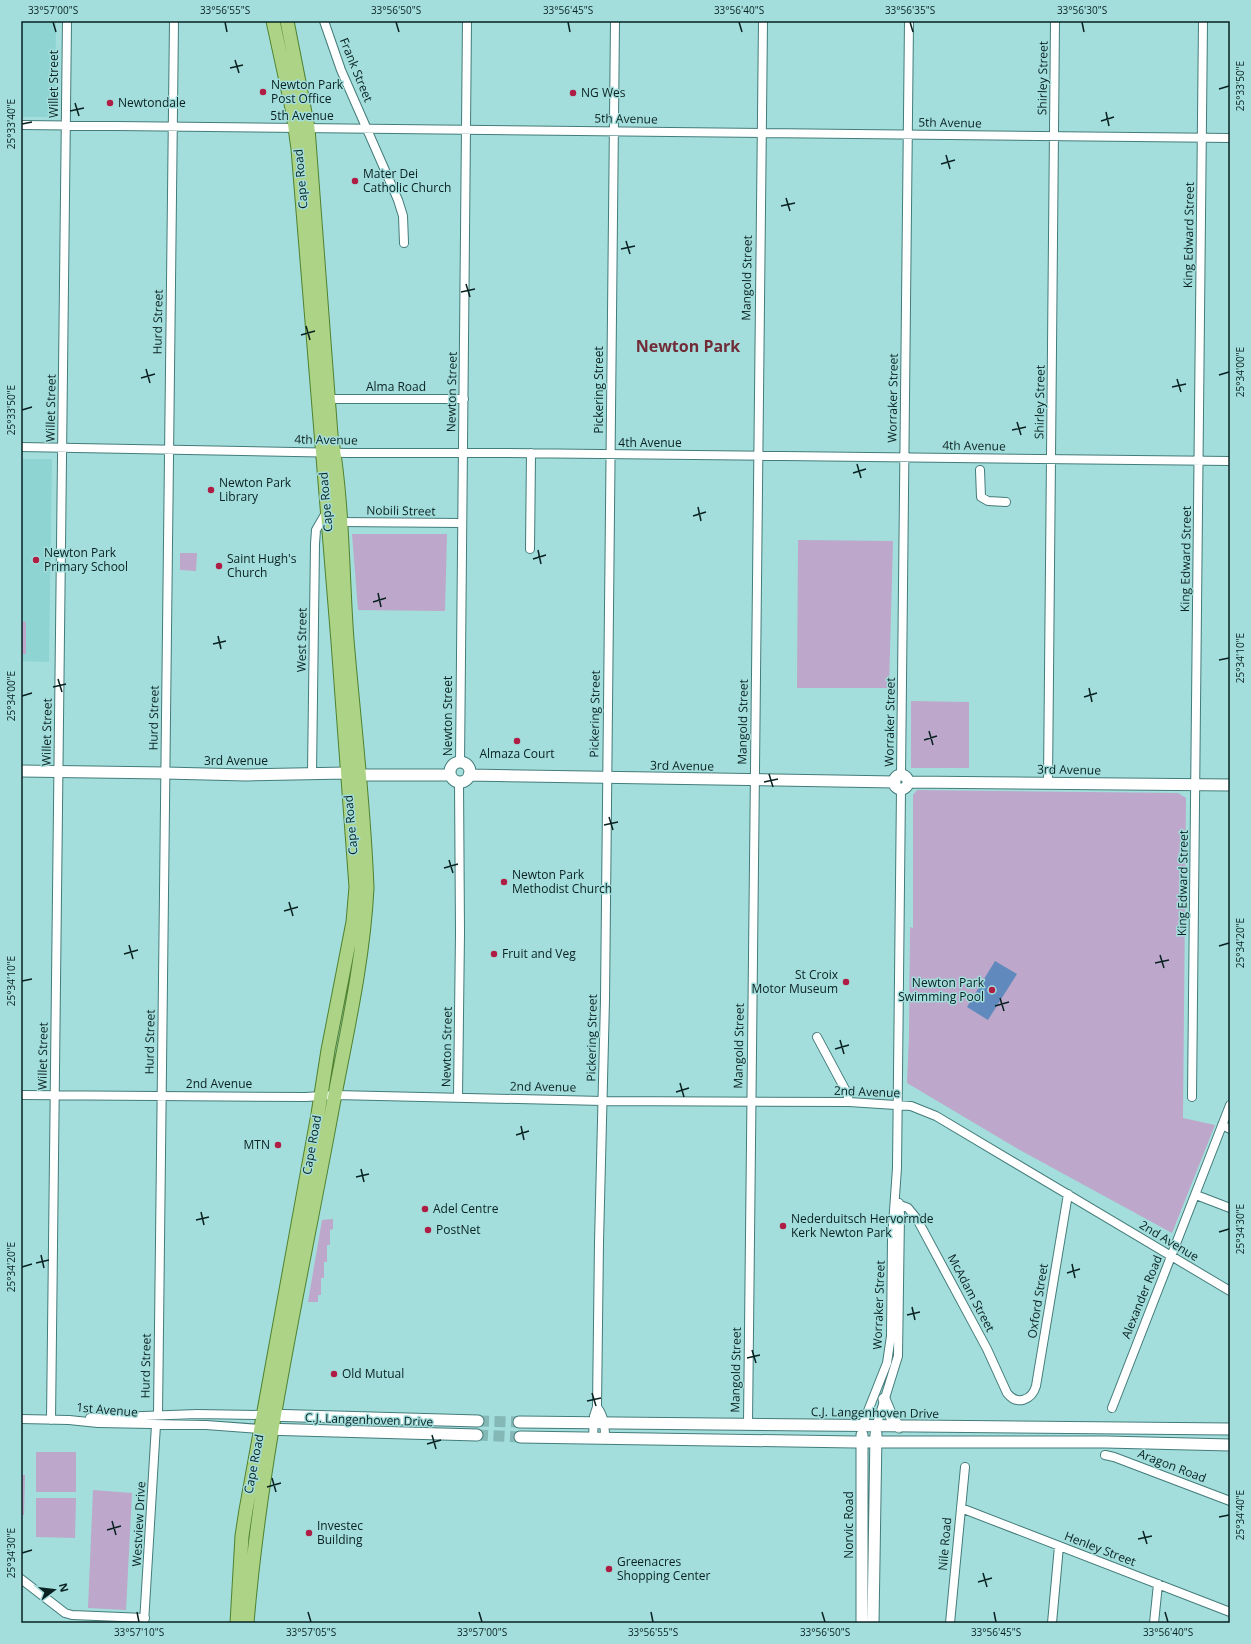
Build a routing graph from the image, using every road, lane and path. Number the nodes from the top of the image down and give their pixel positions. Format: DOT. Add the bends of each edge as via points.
graph roads {
  1 [pos="67,21"];
  2 [pos="174,21"];
  3 [pos="273,21"];
  4 [pos="287,21"];
  5 [pos="324,21"];
  6 [pos="467,21"];
  7 [pos="614,21"];
  8 [pos="763,21"];
  9 [pos="909,21"];
  10 [pos="1056,21"];
  11 [pos="1203,21"];
  12 [pos="21,125"];
  13 [pos="66,126"];
  14 [pos="172,127"];
  15 [pos="302,128"];
  16 [pos="368,128"];
  17 [pos="466,130"];
  18 [pos="613,131"];
  19 [pos="761,133"];
  20 [pos="908,134"];
  21 [pos="1054,136"];
  22 [pos="1202,138"];
  23 [pos="1230,138"];
  24 [pos="404,244"];
  25 [pos="328,399"];
  26 [pos="464,399"];
  27 [pos="21,447"];
  28 [pos="62,448"];
  29 [pos="169,449"];
  30 [pos="328,452"];
  31 [pos="463,452"];
  32 [pos="531,453"];
  33 [pos="610,455"];
  34 [pos="757,456"];
  35 [pos="904,457"];
  36 [pos="1051,459"];
  37 [pos="1198,461"];
  38 [pos="1230,461"];
  39 [pos="980,470"];
  40 [pos="1006,502"];
  41 [pos="327,511"];
  42 [pos="340,522"];
  43 [pos="461,523"];
  44 [pos="530,549"];
  45 [pos="460,762"];
  46 [pos="21,771"];
  47 [pos="58,772"];
  48 [pos="165,773"];
  49 [pos="312,773"];
  50 [pos="353,774"];
  51 [pos="450,775"];
  52 [pos="469,776"];
  53 [pos="607,778"];
  54 [pos="754,780"];
  55 [pos="459,782"];
  56 [pos="901,782"];
  57 [pos="1048,782"];
  58 [pos="1196,784"];
  59 [pos="1230,785"];
  60 [pos="817,1037"];
  61 [pos="21,1094"];
  62 [pos="55,1095"];
  63 [pos="335,1095"];
  64 [pos="161,1096"];
  65 [pos="321,1096"];
  66 [pos="458,1097"];
  67 [pos="1192,1097"];
  68 [pos="603,1101"];
  69 [pos="750,1102"];
  70 [pos="849,1102"];
  71 [pos="897,1104"];
  72 [pos="1230,1105"];
  73 [pos="1226,1127"];
  74 [pos="1068,1194"];
  75 [pos="1196,1195"];
  76 [pos="897,1203"];
  77 [pos="1230,1208"];
  78 [pos="1171,1256"];
  79 [pos="1230,1291"];
  80 [pos="884,1400"];
  81 [pos="1018,1400"];
  82 [pos="597,1406"];
  83 [pos="1112,1408"];
  84 [pos="158,1415"];
  85 [pos="269,1415"];
  86 [pos="21,1420"];
  87 [pos="51,1420"];
  88 [pos="69,1420"];
  89 [pos="478,1421"];
  90 [pos="519,1422"];
  91 [pos="593,1424"];
  92 [pos="605,1424"];
  93 [pos="748,1424"];
  94 [pos="156,1426"];
  95 [pos="862,1426"];
  96 [pos="876,1427"];
  97 [pos="899,1427"];
  98 [pos="266,1429"];
  99 [pos="1230,1429"];
  100 [pos="477,1435"];
  101 [pos="520,1437"];
  102 [pos="593,1438"];
  103 [pos="605,1438"];
  104 [pos="876,1441"];
  105 [pos="862,1442"];
  106 [pos="1230,1445"];
  107 [pos="1105,1456"];
  108 [pos="965,1467"];
  109 [pos="1230,1501"];
  110 [pos="961,1508"];
  111 [pos="1059,1546"];
  112 [pos="21,1579"];
  113 [pos="1158,1584"];
  114 [pos="1230,1612"];
  115 [pos="95,1619"];
  116 [pos="145,1620"];
  117 [pos="236,1623"];
  118 [pos="247,1623"];
  119 [pos="862,1623"];
  120 [pos="872,1623"];
  121 [pos="950,1623"];
  122 [pos="1052,1623"];
  123 [pos="1154,1623"];
  1 -- 13 [label="street, Willet Street"];
  2 -- 14 [label="street, Hurd Street"];
  3 -- 15 [label="main road, Cape Road"];
  4 -- 15 [label="main road, Cape Road"];
  5 -- 16 [label="street, Frank Street" via="341,70"];
  6 -- 17 [label="street, Newton Street"];
  7 -- 18 [label="street, Pickering Street"];
  8 -- 19 [label="street, Mangold Street"];
  9 -- 20 [label="street, Worraker Street"];
  10 -- 21 [label="street, Shirley Street"];
  11 -- 22 [label="street, King Edward Street"];
  12 -- 13 [label="street, 5th Avenue"];
  13 -- 14 [label="street, 5th Avenue"];
  13 -- 28 [label="street, Willet Street"];
  14 -- 15 [label="street, 5th Avenue"];
  14 -- 29 [label="street, Hurd Street"];
  15 -- 16 [label="street, 5th Avenue"];
  15 -- 25 [label="main road, Cape Road"];
  15 -- 30 [label="main road, Cape Road" via="302,190"];
  16 -- 17 [label="street, 5th Avenue"];
  16 -- 24 [label="street" via="403,216"];
  17 -- 18 [label="street, 5th Avenue"];
  17 -- 26 [label="street, Newton Street"];
  18 -- 19 [label="street, 5th Avenue"];
  18 -- 33 [label="street, Pickering Street"];
  19 -- 20 [label="street, 5th Avenue"];
  19 -- 34 [label="street, Mangold Street"];
  20 -- 21 [label="street, 5th Avenue"];
  20 -- 35 [label="street, Worraker Street"];
  21 -- 22 [label="street, 5th Avenue"];
  21 -- 36 [label="street, Shirley Street"];
  22 -- 23 [label="street, 5th Avenue"];
  22 -- 37 [label="street, King Edward Street"];
  25 -- 26 [label="street, Alma Road"];
  25 -- 30 [label="main road, Cape Road" via="331,435"];
  26 -- 31 [label="street, Newton Street"];
  27 -- 28 [label="street, 4th Avenue"];
  28 -- 29 [label="street, 4th Avenue"];
  28 -- 47 [label="street, Willet Street"];
  29 -- 30 [label="street, 4th Avenue"];
  29 -- 48 [label="street, Hurd Street"];
  30 -- 31 [label="street, 4th Avenue"];
  30 -- 41 [label="main road, Cape Road"];
  30 -- 42 [label="main road, Cape Road"];
  31 -- 32 [label="street, 4th Avenue"];
  31 -- 43 [label="street, Newton Street"];
  32 -- 33 [label="street, 4th Avenue"];
  32 -- 44 [label="street"];
  33 -- 34 [label="street, 4th Avenue"];
  33 -- 53 [label="street, Pickering Street"];
  34 -- 35 [label="street, 4th Avenue"];
  34 -- 54 [label="street, Mangold Street"];
  35 -- 36 [label="street, 4th Avenue"];
  35 -- 56 [label="street, Worraker Street"];
  36 -- 37 [label="street, 4th Avenue"];
  36 -- 57 [label="street, Shirley Street"];
  37 -- 38 [label="street, 4th Avenue"];
  37 -- 58 [label="street, King Edward Street"];
  39 -- 40 [label="street" via="981,497 988,501"];
  41 -- 49 [label="street, West Street" via="316,531"];
  41 -- 50 [label="main road, Cape Road"];
  42 -- 43 [label="street, Nobili Street"];
  42 -- 50 [label="main road, Cape Road"];
  43 -- 45 [label="street, Newton Street"];
  45 -- 51 [label="main road" via="452,766"];
  45 -- 52 [label="main road" via="468,767"];
  46 -- 47 [label="main road, 3rd Avenue"];
  47 -- 48 [label="main road, 3rd Avenue"];
  47 -- 62 [label="street, Willet Street"];
  48 -- 49 [label="main road, 3rd Avenue"];
  48 -- 64 [label="street, Hurd Street"];
  49 -- 50 [label="main road, 3rd Avenue"];
  50 -- 51 [label="main road, 3rd Avenue"];
  50 -- 63 [label="main road, Cape Road" via="366,860 367,888 348,1032"];
  50 -- 65 [label="main road, Cape Road" via="353,922"];
  51 -- 55 [label="main road"];
  52 -- 53 [label="main road, 3rd Avenue"];
  52 -- 55 [label="main road"];
  53 -- 54 [label="main road, 3rd Avenue"];
  53 -- 68 [label="street, Pickering Street"];
  54 -- 56 [label="main road, 3rd Avenue"];
  54 -- 69 [label="street, Mangold Street"];
  55 -- 66 [label="street, Newton Street"];
  56 -- 57 [label="main road, 3rd Avenue"];
  56 -- 71 [label="street, Worraker Street"];
  57 -- 58 [label="main road, 3rd Avenue"];
  58 -- 59 [label="main road, 3rd Avenue"];
  58 -- 67 [label="street, King Edward Street"];
  60 -- 70 [label="street" via="847,1093"];
  61 -- 62 [label="street, 2nd Avenue"];
  62 -- 64 [label="street, 2nd Avenue"];
  62 -- 87 [label="street, Willet Street"];
  63 -- 65 [label="street, 2nd Avenue"];
  63 -- 66 [label="street, 2nd Avenue"];
  63 -- 85 [label="main road, Cape Road"];
  64 -- 65 [label="street, 2nd Avenue"];
  64 -- 84 [label="street, Hurd Street"];
  65 -- 85 [label="main road, Cape Road"];
  66 -- 68 [label="street, 2nd Avenue"];
  68 -- 69 [label="street, 2nd Avenue"];
  68 -- 82 [label="street, Pickering Street"];
  69 -- 70 [label="street, 2nd Avenue"];
  69 -- 93 [label="street, Mangold Street"];
  70 -- 71 [label="street, 2nd Avenue"];
  71 -- 74 [label="street, 2nd Avenue" via="932,1114"];
  71 -- 76 [label="street, Worraker Street"];
  72 -- 73 [label="street, Alexander Road"];
  73 -- 75 [label="street, Alexander Road"];
  74 -- 78 [label="street, 2nd Avenue"];
  74 -- 81 [label="street, Oxford Street" via="1036,1386 1030,1397"];
  75 -- 77 [label="street"];
  75 -- 78 [label="street, Alexander Road"];
  76 -- 80 [label="street, Worraker Street" via="900,1214 899,1350"];
  76 -- 81 [label="street, McAdam Street" via="908,1208 917,1219 987,1349 1007,1393"];
  76 -- 95 [label="street, Worraker Street" via="892,1238 889,1357"];
  78 -- 79 [label="street, 2nd Avenue"];
  78 -- 83 [label="street, Alexander Road"];
  80 -- 96 [label="street, Worraker Street"];
  80 -- 97 [label="main road"];
  82 -- 91 [label="street, Pickering Street"];
  82 -- 92 [label="street, Pickering Street"];
  84 -- 85 [label="street, 1st Avenue"];
  84 -- 88 [label="street, 1st Avenue"];
  85 -- 89 [label="main road, C.J. Langenhoven Drive"];
  85 -- 98 [label="main road, Cape Road"];
  86 -- 87 [label="street"];
  87 -- 88 [label="street"];
  88 -- 94 [label="street, 1st Avenue"];
  90 -- 91 [label="main road, C.J. Langenhoven Drive"];
  91 -- 92 [label="main road, C.J. Langenhoven Drive"];
  91 -- 102 [label="street, Pickering Street"];
  92 -- 93 [label="main road, C.J. Langenhoven Drive"];
  92 -- 103 [label="street, Pickering Street"];
  93 -- 95 [label="main road, C.J. Langenhoven Drive"];
  94 -- 98 [label="street, 1st Avenue" via="206,1425"];
  94 -- 116 [label="street, Westview Drive"];
  95 -- 96 [label="main road, C.J. Langenhoven Drive"];
  95 -- 105 [label="main road, Norvic Road"];
  96 -- 97 [label="main road, C.J. Langenhoven Drive"];
  96 -- 104 [label="main road, Norvic Road"];
  97 -- 99 [label="main road, C.J. Langenhoven Drive"];
  98 -- 100 [label="main road, C.J. Langenhoven Drive"];
  98 -- 117 [label="main road, Cape Road" via="246,1510"];
  98 -- 118 [label="main road, Cape Road"];
  101 -- 102 [label="main road"];
  102 -- 103 [label="main road"];
  103 -- 105 [label="main road"];
  104 -- 105 [label="main road"];
  104 -- 106 [label="main road"];
  104 -- 120 [label="main road, Norvic Road"];
  105 -- 119 [label="main road, Norvic Road"];
  107 -- 109 [label="street, Aragon Road" via="1114,1457"];
  108 -- 110 [label="street, Nile Road"];
  110 -- 111 [label="street, Henley Street"];
  110 -- 121 [label="street, Nile Road"];
  111 -- 113 [label="street, Henley Street"];
  111 -- 122 [label="street"];
  112 -- 115 [label="street" via="65,1613"];
  113 -- 114 [label="street, Henley Street"];
  113 -- 123 [label="street"];
  115 -- 116 [label="street"];
}
